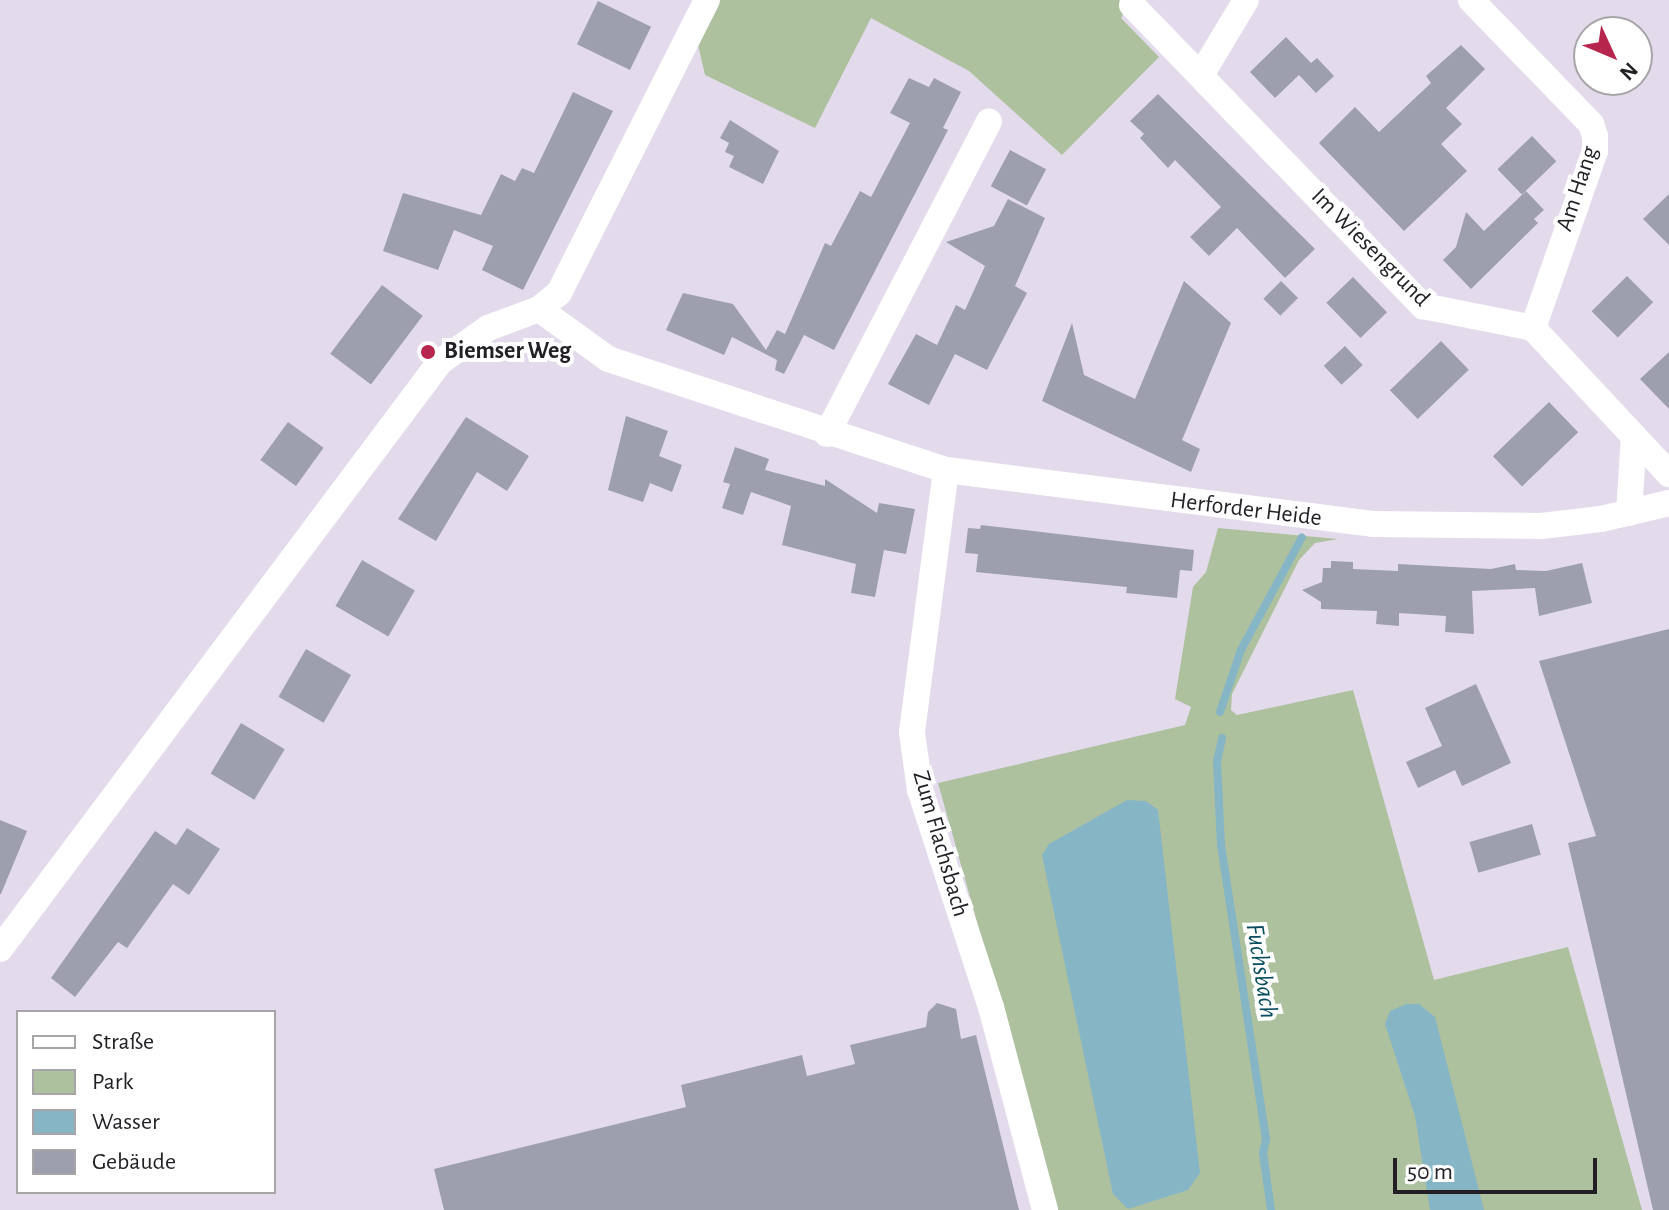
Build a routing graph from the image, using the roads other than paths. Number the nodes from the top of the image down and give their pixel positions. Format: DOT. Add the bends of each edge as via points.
graph roads {
  1 [pos="707,0"];
  2 [pos="1246,0"];
  3 [pos="1471,0"];
  4 [pos="1132,5"];
  5 [pos="1201,75"];
  6 [pos="989,122"];
  7 [pos="539,309"];
  8 [pos="1533,328"];
  9 [pos="827,434"];
  10 [pos="1634,436"];
  11 [pos="946,470"];
  12 [pos="1669,474"];
  13 [pos="1669,503"];
  14 [pos="1629,513"];
  15 [pos="0,949"];
  16 [pos="1045,1210"];
  1 -- 7 [label="street" via="571,274"];
  2 -- 5 [label="street"];
  3 -- 8 [label="street, Am Hang" via="1591,124 1595,136 1595,151"];
  4 -- 5 [label="street, Im Wiesengrund"];
  5 -- 8 [label="street, Im Wiesengrund" via="1423,306"];
  6 -- 9 [label="street"];
  7 -- 9 [label="street, Herforder Heide" via="565,333 608,359"];
  7 -- 15 [label="street" via="488,328 440,362"];
  8 -- 10 [label="street"];
  9 -- 11 [label="street, Herforder Heide"];
  10 -- 12 [label="street"];
  10 -- 14 [label="street"];
  11 -- 14 [label="street, Herforder Heide" via="1373,524 1541,526"];
  11 -- 16 [label="street, Zum Flachsbach" via="912,733 920,790 991,1007"];
  13 -- 14 [label="street, Herforder Heide"];
}
